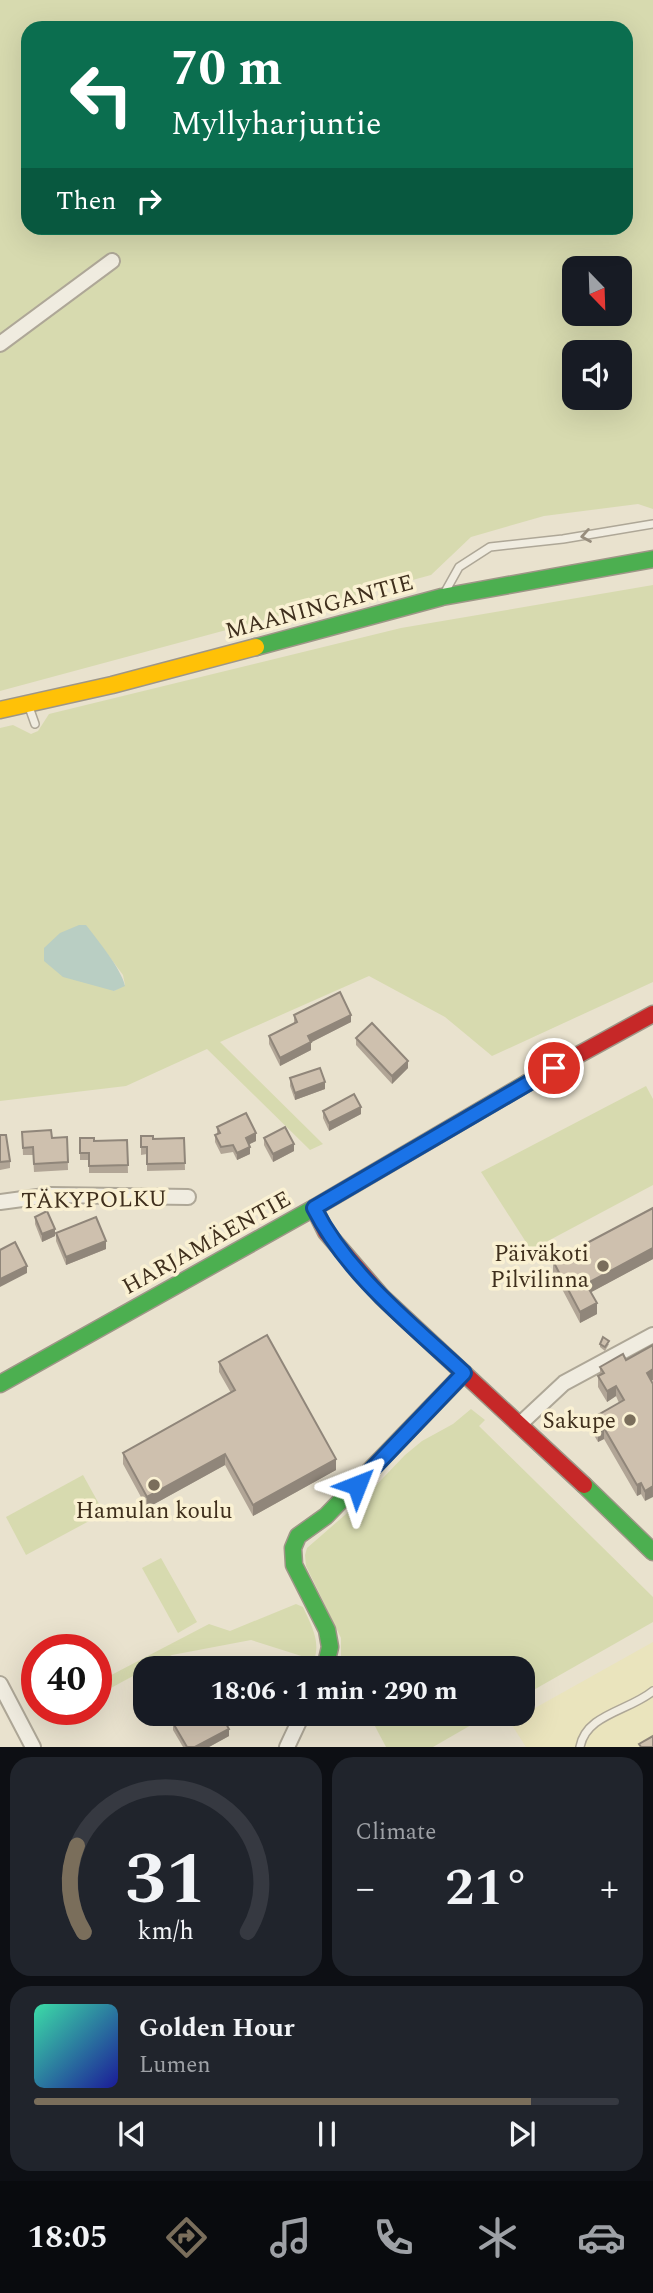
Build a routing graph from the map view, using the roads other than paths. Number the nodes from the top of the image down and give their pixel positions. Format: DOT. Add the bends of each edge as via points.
graph roads {
  1 [pos="112,261"];
  2 [pos="0,344"];
  3 [pos="653,524"];
  4 [pos="653,559"];
  5 [pos="442,597"];
  6 [pos="28,703"];
  7 [pos="0,710"];
  8 [pos="35,724"];
  9 [pos="652,1017"];
  10 [pos="188,1197"];
  11 [pos="0,1202"];
  12 [pos="314,1208"];
  13 [pos="653,1335"];
  14 [pos="464,1373"];
  15 [pos="0,1384"];
  16 [pos="519,1425"];
  17 [pos="653,1552"];
  18 [pos="328,1656"];
  19 [pos="0,1684"];
  20 [pos="653,1691"];
  21 [pos="297,1726"];
  22 [pos="29,1746"];
  23 [pos="287,1747"];
  24 [pos="580,1747"];
  1 -- 2 [label="street"];
  3 -- 5 [label="lane, one-way" via="490,547 459,567"];
  4 -- 5 [label="street, MAANINGANTIE"];
  5 -- 6 [label="street, MAANINGANTIE"];
  6 -- 7 [label="street, MAANINGANTIE"];
  6 -- 8 [label="lane"];
  9 -- 12 [label="street, HARJAMÄENTIE" via="505,1095"];
  10 -- 11 [label="street, TÄKYPOLKU" via="52,1195"];
  12 -- 14 [label="street" via="326,1232 382,1297"];
  12 -- 15 [label="street, HARJAMÄENTIE"];
  13 -- 16 [label="street" via="564,1383"];
  14 -- 16 [label="street"];
  14 -- 18 [label="street" via="326,1516 298,1536 294,1565 327,1630"];
  16 -- 17 [label="street"];
  19 -- 22 [label="street"];
  20 -- 24 [label="lane" via="593,1723"];
  21 -- 23 [label="street"];
}
